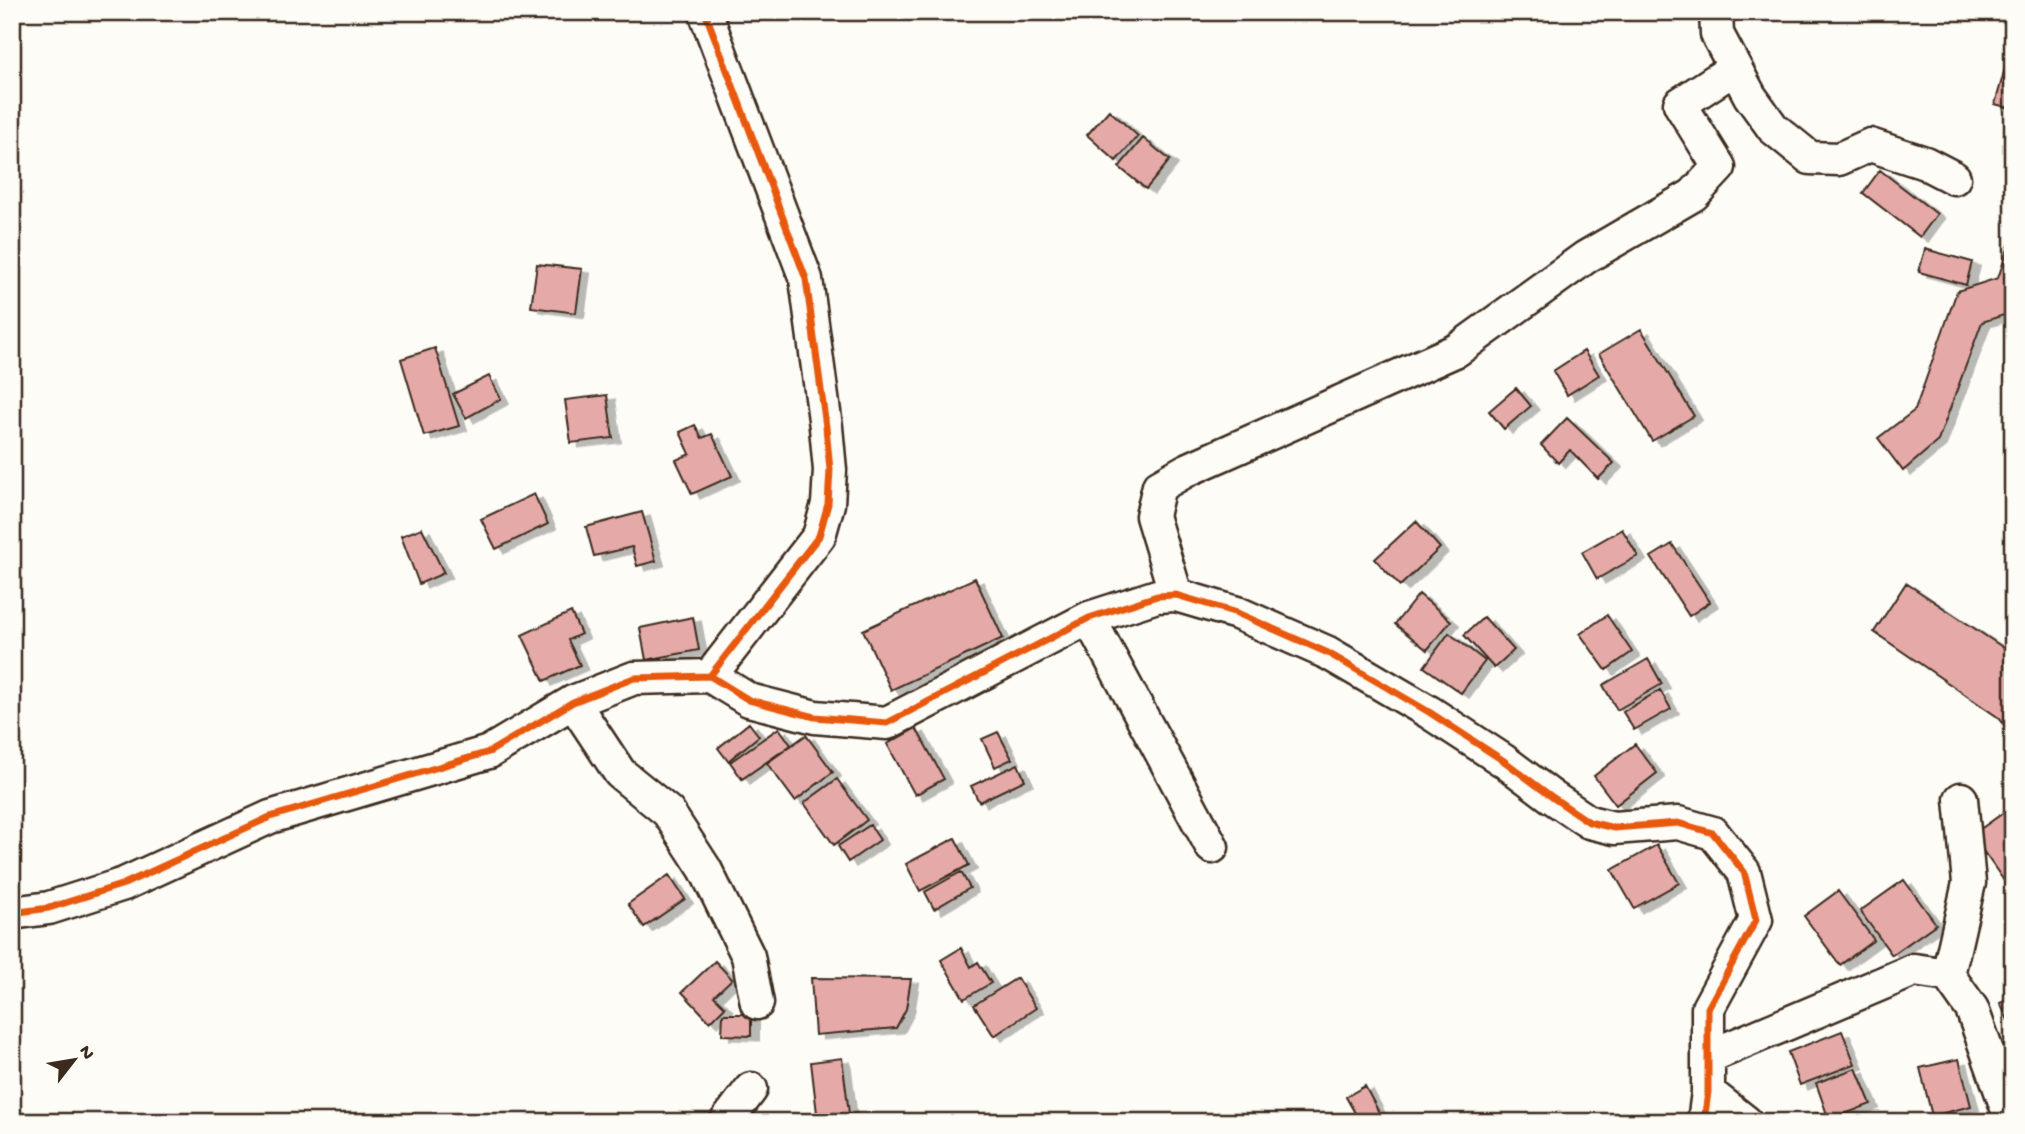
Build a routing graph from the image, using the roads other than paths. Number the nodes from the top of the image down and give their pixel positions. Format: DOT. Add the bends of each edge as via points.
graph roads {
  1 [pos="705,12"];
  2 [pos="1716,12"];
  3 [pos="1735,68"];
  4 [pos="1954,178"];
  5 [pos="1176,595"];
  6 [pos="1088,618"];
  7 [pos="710,676"];
  8 [pos="573,702"];
  9 [pos="1961,799"];
  10 [pos="1212,847"];
  11 [pos="12,913"];
  12 [pos="1948,975"];
  13 [pos="757,1003"];
  14 [pos="1709,1057"];
  15 [pos="751,1089"];
  16 [pos="1706,1107"];
  17 [pos="726,1122"];
  18 [pos="1746,1122"];
  19 [pos="2012,1122"];
  1 -- 7 [label="street" via="806,279 830,470 828,504 819,536"];
  2 -- 3 [label="street" via="1717,34"];
  3 -- 4 [label="street" via="1773,128 1810,158 1839,159 1870,145"];
  3 -- 5 [label="street" via="1680,104 1719,167 1693,195 1586,257 1457,350 1159,486 1152,516"];
  5 -- 6 [label="street" via="1157,596"];
  5 -- 14 [label="street" via="1237,613 1328,653 1429,712 1589,822 1614,828 1678,823 1713,833 1744,872 1756,920 1707,1008"];
  6 -- 7 [label="street" via="887,723 815,718 749,700"];
  6 -- 10 [label="street"];
  7 -- 8 [label="street" via="634,678"];
  8 -- 11 [label="street" via="489,752 270,817 124,884 49,908"];
  8 -- 13 [label="street" via="620,774 668,812 705,869 748,956"];
  9 -- 12 [label="street" via="1969,883"];
  12 -- 14 [label="street" via="1914,970"];
  12 -- 19 [label="street" via="1972,1009"];
  14 -- 16 [label="street"];
  15 -- 17 [label="street"];
  16 -- 18 [label="street"];
}
